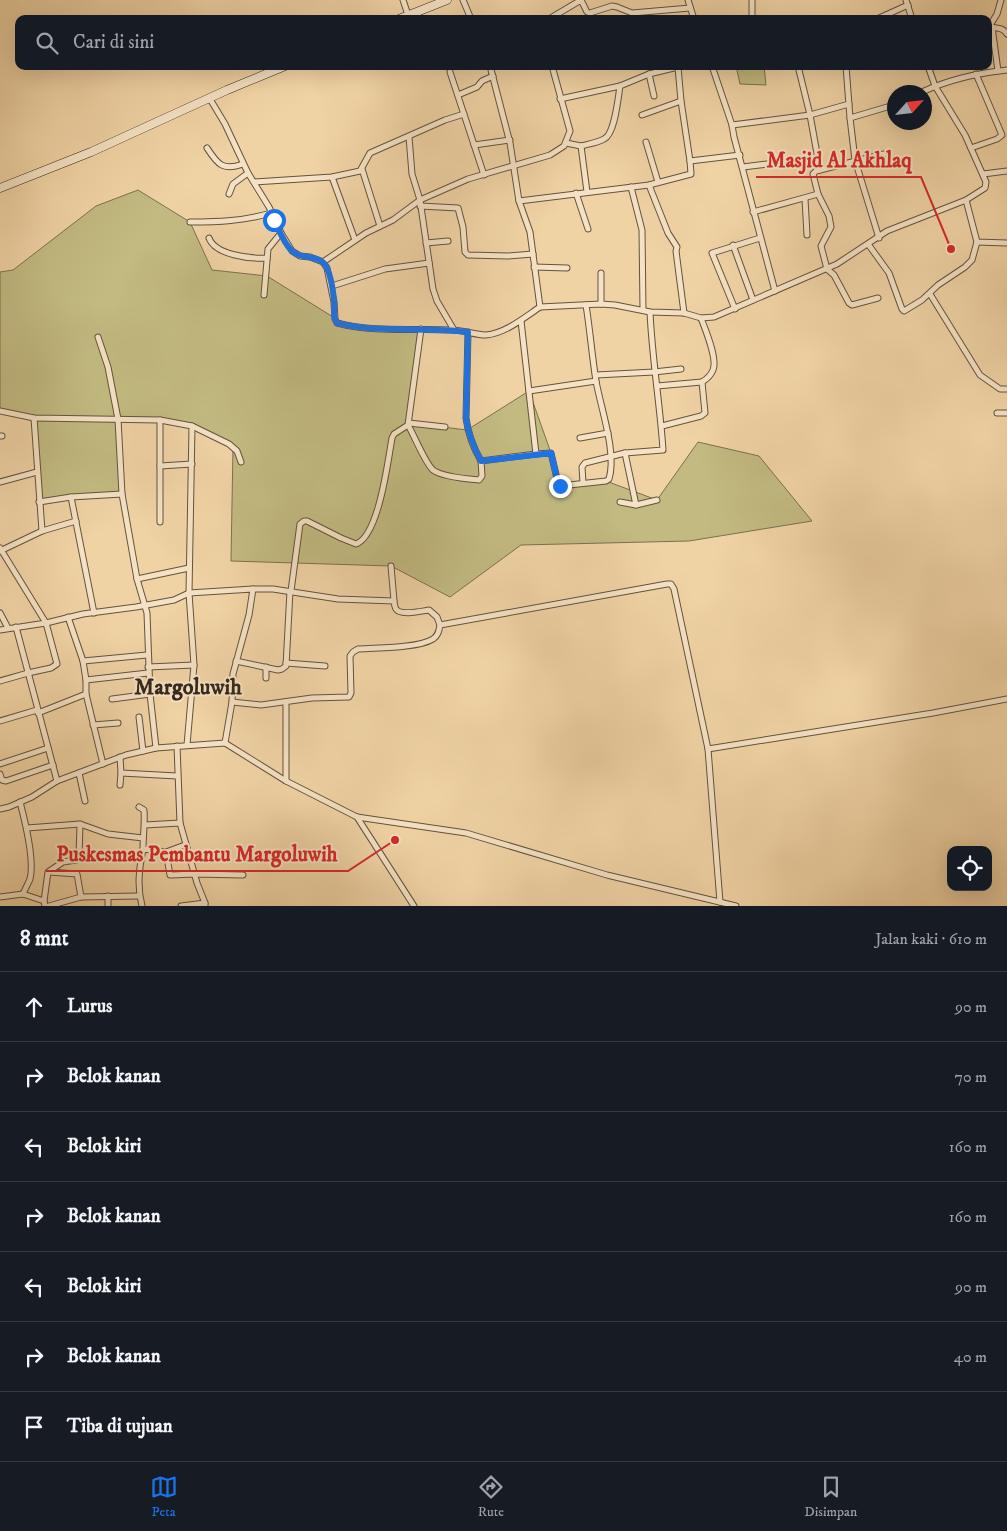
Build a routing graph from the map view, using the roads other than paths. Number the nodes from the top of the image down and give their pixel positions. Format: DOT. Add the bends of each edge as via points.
graph roads {
  1 [pos="403,0"];
  2 [pos="446,0"];
  3 [pos="463,0"];
  4 [pos="581,0"];
  5 [pos="688,0"];
  6 [pos="752,0"];
  7 [pos="1001,0"];
  8 [pos="436,2"];
  9 [pos="906,3"];
  10 [pos="690,8"];
  11 [pos="408,15"];
  12 [pos="469,15"];
  13 [pos="558,15"];
  14 [pos="693,15"];
  15 [pos="752,15"];
  16 [pos="884,15"];
  17 [pos="910,15"];
  18 [pos="992,23"];
  19 [pos="992,27"];
  20 [pos="1007,34"];
  21 [pos="992,38"];
  22 [pos="275,70"];
  23 [pos="491,70"];
  24 [pos="553,70"];
  25 [pos="667,70"];
  26 [pos="680,70"];
  27 [pos="713,70"];
  28 [pos="799,70"];
  29 [pos="846,70"];
  30 [pos="929,70"];
  31 [pos="1007,70"];
  32 [pos="998,71"];
  33 [pos="450,72"];
  34 [pos="649,74"];
  35 [pos="976,74"];
  36 [pos="493,76"];
  37 [pos="620,86"];
  38 [pos="935,86"];
  39 [pos="932,87"];
  40 [pos="458,95"];
  41 [pos="654,96"];
  42 [pos="210,99"];
  43 [pos="560,99"];
  44 [pos="681,101"];
  45 [pos="849,104"];
  46 [pos="887,107"];
  47 [pos="464,114"];
  48 [pos="642,115"];
  49 [pos="810,115"];
  50 [pos="850,118"];
  51 [pos="732,124"];
  52 [pos="409,137"];
  53 [pos="510,140"];
  54 [pos="646,142"];
  55 [pos="566,143"];
  56 [pos="474,146"];
  57 [pos="580,146"];
  58 [pos="208,148"];
  59 [pos="971,148"];
  60 [pos="884,154"];
  61 [pos="740,155"];
  62 [pos="690,160"];
  63 [pos="855,160"];
  64 [pos="243,164"];
  65 [pos="767,164"];
  66 [pos="514,165"];
  67 [pos="743,167"];
  68 [pos="362,169"];
  69 [pos="820,170"];
  70 [pos="1007,171"];
  71 [pos="248,173"];
  72 [pos="983,174"];
  73 [pos="484,175"];
  74 [pos="332,176"];
  75 [pos="254,182"];
  76 [pos="658,182"];
  77 [pos="648,185"];
  78 [pos="631,187"];
  79 [pos="0,188"];
  80 [pos="587,192"];
  81 [pos="576,193"];
  82 [pos="229,194"];
  83 [pos="818,194"];
  84 [pos="805,198"];
  85 [pos="966,200"];
  86 [pos="519,201"];
  87 [pos="420,203"];
  88 [pos="753,212"];
  89 [pos="271,214"];
  90 [pos="190,222"];
  91 [pos="380,226"];
  92 [pos="588,229"];
  93 [pos="280,233"];
  94 [pos="807,235"];
  95 [pos="209,238"];
  96 [pos="760,238"];
  97 [pos="879,238"];
  98 [pos="355,240"];
  99 [pos="448,241"];
  100 [pos="977,242"];
  101 [pos="426,243"];
  102 [pos="1007,243"];
  103 [pos="868,244"];
  104 [pos="733,245"];
  105 [pos="533,254"];
  106 [pos="267,258"];
  107 [pos="323,262"];
  108 [pos="429,263"];
  109 [pos="534,267"];
  110 [pos="567,268"];
  111 [pos="826,269"];
  112 [pos="601,273"];
  113 [pos="332,286"];
  114 [pos="775,291"];
  115 [pos="930,294"];
  116 [pos="264,295"];
  117 [pos="878,298"];
  118 [pos="753,300"];
  119 [pos="601,304"];
  120 [pos="586,305"];
  121 [pos="540,307"];
  122 [pos="735,309"];
  123 [pos="643,310"];
  124 [pos="650,312"];
  125 [pos="684,312"];
  126 [pos="701,318"];
  127 [pos="521,321"];
  128 [pos="421,329"];
  129 [pos="454,330"];
  130 [pos="468,332"];
  131 [pos="98,337"];
  132 [pos="681,369"];
  133 [pos="654,372"];
  134 [pos="596,378"];
  135 [pos="702,382"];
  136 [pos="657,386"];
  137 [pos="1007,389"];
  138 [pos="529,391"];
  139 [pos="0,411"];
  140 [pos="997,413"];
  141 [pos="1007,413"];
  142 [pos="34,418"];
  143 [pos="118,419"];
  144 [pos="160,420"];
  145 [pos="408,424"];
  146 [pos="192,426"];
  147 [pos="662,426"];
  148 [pos="445,427"];
  149 [pos="608,433"];
  150 [pos="580,438"];
  151 [pos="625,453"];
  152 [pos="536,454"];
  153 [pos="611,456"];
  154 [pos="481,461"];
  155 [pos="241,462"];
  156 [pos="192,464"];
  157 [pos="160,466"];
  158 [pos="37,472"];
  159 [pos="0,482"];
  160 [pos="583,483"];
  161 [pos="122,494"];
  162 [pos="72,497"];
  163 [pos="657,500"];
  164 [pos="39,502"];
  165 [pos="620,502"];
  166 [pos="636,504"];
  167 [pos="76,521"];
  168 [pos="160,522"];
  169 [pos="42,531"];
  170 [pos="0,550"];
  171 [pos="391,566"];
  172 [pos="189,568"];
  173 [pos="136,579"];
  174 [pos="253,589"];
  175 [pos="290,591"];
  176 [pos="189,593"];
  177 [pos="394,601"];
  178 [pos="144,606"];
  179 [pos="0,613"];
  180 [pos="94,613"];
  181 [pos="68,617"];
  182 [pos="46,623"];
  183 [pos="440,625"];
  184 [pos="16,627"];
  185 [pos="8,628"];
  186 [pos="0,630"];
  187 [pos="147,655"];
  188 [pos="83,661"];
  189 [pos="236,661"];
  190 [pos="286,663"];
  191 [pos="194,665"];
  192 [pos="325,666"];
  193 [pos="148,667"];
  194 [pos="266,667"];
  195 [pos="28,672"];
  196 [pos="148,673"];
  197 [pos="266,678"];
  198 [pos="86,680"];
  199 [pos="0,681"];
  200 [pos="86,694"];
  201 [pos="150,694"];
  202 [pos="112,698"];
  203 [pos="1007,699"];
  204 [pos="232,702"];
  205 [pos="286,702"];
  206 [pos="38,712"];
  207 [pos="139,718"];
  208 [pos="0,722"];
  209 [pos="118,723"];
  210 [pos="93,725"];
  211 [pos="225,743"];
  212 [pos="188,745"];
  213 [pos="177,746"];
  214 [pos="48,748"];
  215 [pos="156,748"];
  216 [pos="708,749"];
  217 [pos="143,751"];
  218 [pos="120,758"];
  219 [pos="0,764"];
  220 [pos="103,764"];
  221 [pos="53,765"];
  222 [pos="79,773"];
  223 [pos="121,773"];
  224 [pos="0,774"];
  225 [pos="178,776"];
  226 [pos="57,781"];
  227 [pos="286,781"];
  228 [pos="120,785"];
  229 [pos="85,801"];
  230 [pos="20,802"];
  231 [pos="139,807"];
  232 [pos="0,810"];
  233 [pos="357,818"];
  234 [pos="180,823"];
  235 [pos="80,824"];
  236 [pos="145,825"];
  237 [pos="27,828"];
  238 [pos="143,838"];
  239 [pos="185,845"];
  240 [pos="143,849"];
  241 [pos="166,852"];
  242 [pos="48,872"];
  243 [pos="195,874"];
  244 [pos="243,875"];
  245 [pos="23,894"];
  246 [pos="108,896"];
  247 [pos="139,896"];
  248 [pos="0,897"];
  249 [pos="81,897"];
  250 [pos="720,902"];
  251 [pos="44,903"];
  252 [pos="205,904"];
  253 [pos="49,906"];
  254 [pos="108,906"];
  255 [pos="142,906"];
  256 [pos="181,906"];
  257 [pos="414,906"];
  258 [pos="736,906"];
  1 -- 11 [label="street"];
  2 -- 8 [label="main road"];
  3 -- 12 [label="street"];
  4 -- 10 [label="street" via="590,13 612,6 632,13"];
  4 -- 13 [label="street"];
  5 -- 10 [label="street"];
  6 -- 15 [label="street"];
  7 -- 18 [label="street"];
  8 -- 11 [label="main road"];
  9 -- 16 [label="street"];
  9 -- 17 [label="street"];
  10 -- 14 [label="street"];
  19 -- 20 [label="street" via="1001,28"];
  21 -- 32 [label="street"];
  22 -- 42 [label="main road"];
  23 -- 36 [label="street"];
  24 -- 43 [label="street"];
  25 -- 34 [label="street"];
  26 -- 44 [label="street"];
  27 -- 51 [label="street"];
  28 -- 49 [label="street"];
  29 -- 45 [label="street"];
  30 -- 38 [label="street"];
  31 -- 32 [label="street"];
  32 -- 35 [label="street"];
  33 -- 40 [label="street"];
  34 -- 37 [label="street"];
  34 -- 41 [label="street"];
  35 -- 38 [label="street"];
  35 -- 59 [label="street" via="1002,135"];
  36 -- 40 [label="street"];
  36 -- 53 [label="street"];
  37 -- 43 [label="street"];
  37 -- 57 [label="street" via="608,136"];
  38 -- 39 [label="street"];
  38 -- 59 [label="street"];
  40 -- 47 [label="street"];
  42 -- 64 [label="street"];
  42 -- 79 [label="main road" via="75,159"];
  43 -- 55 [label="street" via="570,131"];
  44 -- 48 [label="street"];
  44 -- 62 [label="street"];
  45 -- 49 [label="street"];
  45 -- 50 [label="street"];
  46 -- 50 [label="street"];
  47 -- 52 [label="street"];
  47 -- 56 [label="street"];
  49 -- 51 [label="street"];
  49 -- 69 [label="street"];
  50 -- 63 [label="street"];
  51 -- 61 [label="street"];
  52 -- 68 [label="street" via="370,153"];
  52 -- 87 [label="street" via="412,174"];
  53 -- 56 [label="street"];
  53 -- 66 [label="street"];
  54 -- 76 [label="street"];
  55 -- 57 [label="street"];
  55 -- 66 [label="street" via="550,155"];
  56 -- 73 [label="street"];
  57 -- 80 [label="street"];
  58 -- 64 [label="street" via="221,164 232,168"];
  59 -- 72 [label="street"];
  60 -- 63 [label="street"];
  61 -- 62 [label="street"];
  61 -- 67 [label="street"];
  62 -- 76 [label="street" via="691,174"];
  63 -- 69 [label="street"];
  63 -- 97 [label="street"];
  64 -- 71 [label="street"];
  65 -- 67 [label="street"];
  66 -- 73 [label="street"];
  66 -- 86 [label="street"];
  67 -- 88 [label="street"];
  68 -- 74 [label="street"];
  68 -- 91 [label="street"];
  69 -- 83 [label="street" via="813,174"];
  70 -- 72 [label="street"];
  71 -- 75 [label="street"];
  71 -- 82 [label="street" via="233,184"];
  72 -- 85 [label="street" via="986,186"];
  73 -- 87 [label="street" via="459,183"];
  74 -- 75 [label="street"];
  74 -- 98 [label="street"];
  75 -- 89 [label="street"];
  76 -- 77 [label="street"];
  77 -- 78 [label="street"];
  77 -- 125 [label="street" via="677,247"];
  78 -- 80 [label="street"];
  78 -- 123 [label="street" via="642,230"];
  80 -- 81 [label="street"];
  81 -- 86 [label="street"];
  81 -- 92 [label="street"];
  83 -- 84 [label="street"];
  83 -- 111 [label="street" via="832,227 821,246"];
  84 -- 88 [label="street"];
  84 -- 94 [label="street"];
  85 -- 97 [label="street" via="887,231"];
  85 -- 100 [label="street"];
  86 -- 105 [label="street" via="530,232"];
  87 -- 91 [label="street"];
  87 -- 101 [label="street"];
  87 -- 105 [label="street" via="458,208 468,255"];
  88 -- 96 [label="street"];
  89 -- 90 [label="street" via="244,220"];
  89 -- 93 [label="street"];
  91 -- 98 [label="street"];
  93 -- 106 [label="street" via="268,249"];
  93 -- 107 [label="street" via="292,251"];
  95 -- 106 [label="street" via="216,248 250,258"];
  96 -- 104 [label="street"];
  96 -- 114 [label="street"];
  97 -- 103 [label="street"];
  98 -- 107 [label="street"];
  99 -- 101 [label="street"];
  100 -- 102 [label="street"];
  100 -- 115 [label="street" via="972,260"];
  101 -- 108 [label="street"];
  103 -- 111 [label="street"];
  103 -- 115 [label="street" via="889,274 902,310"];
  104 -- 118 [label="street"];
  104 -- 122 [label="street" via="712,254"];
  105 -- 109 [label="street"];
  106 -- 116 [label="street"];
  107 -- 113 [label="street"];
  108 -- 113 [label="street" via="385,269"];
  108 -- 129 [label="street" via="438,301"];
  109 -- 110 [label="street"];
  109 -- 121 [label="street"];
  111 -- 114 [label="street"];
  111 -- 117 [label="street" via="834,275 852,305"];
  112 -- 119 [label="street"];
  113 -- 128 [label="street" via="337,323 376,330"];
  114 -- 118 [label="street"];
  115 -- 137 [label="street" via="980,375 1000,389"];
  118 -- 122 [label="street"];
  119 -- 120 [label="street"];
  119 -- 123 [label="street"];
  120 -- 121 [label="street"];
  120 -- 134 [label="street"];
  121 -- 127 [label="street"];
  122 -- 126 [label="street" via="714,318"];
  123 -- 124 [label="street"];
  124 -- 125 [label="street"];
  124 -- 133 [label="street"];
  125 -- 126 [label="street"];
  126 -- 135 [label="street" via="714,365"];
  127 -- 130 [label="street" via="486,335"];
  127 -- 138 [label="street"];
  128 -- 129 [label="street"];
  128 -- 145 [label="street"];
  129 -- 130 [label="street"];
  130 -- 154 [label="street" via="467,430"];
  131 -- 143 [label="street" via="108,367"];
  132 -- 133 [label="street"];
  133 -- 134 [label="street"];
  133 -- 136 [label="street"];
  134 -- 138 [label="street"];
  134 -- 149 [label="street"];
  135 -- 136 [label="street"];
  135 -- 147 [label="street" via="705,413"];
  136 -- 147 [label="street"];
  138 -- 152 [label="street"];
  139 -- 142 [label="street"];
  140 -- 141 [label="street"];
  142 -- 143 [label="street"];
  142 -- 158 [label="street"];
  143 -- 144 [label="street"];
  143 -- 161 [label="street"];
  144 -- 146 [label="street"];
  144 -- 157 [label="street"];
  145 -- 148 [label="street"];
  145 -- 154 [label="street" via="436,472 479,480 482,476"];
  145 -- 175 [label="street" via="392,438 378,510 363,540 356,544 308,521 300,524"];
  146 -- 155 [label="street" via="229,444 237,451"];
  146 -- 156 [label="street"];
  147 -- 151 [label="street" via="663,450"];
  149 -- 150 [label="street"];
  149 -- 153 [label="street"];
  151 -- 153 [label="street"];
  151 -- 166 [label="street"];
  152 -- 154 [label="street"];
  152 -- 160 [label="street" via="552,454 560,485"];
  153 -- 160 [label="street" via="583,464"];
  153 -- 160 [label="street" via="609,479"];
  156 -- 157 [label="street"];
  156 -- 172 [label="street"];
  157 -- 168 [label="street"];
  158 -- 159 [label="street"];
  158 -- 164 [label="street"];
  161 -- 162 [label="street"];
  161 -- 173 [label="street"];
  162 -- 164 [label="street"];
  162 -- 167 [label="street"];
  163 -- 166 [label="street"];
  164 -- 169 [label="street"];
  165 -- 166 [label="street"];
  167 -- 169 [label="street"];
  167 -- 180 [label="street"];
  169 -- 170 [label="street"];
  170 -- 182 [label="street"];
  171 -- 177 [label="street"];
  172 -- 173 [label="street"];
  172 -- 176 [label="street"];
  173 -- 178 [label="street"];
  174 -- 175 [label="street"];
  174 -- 176 [label="street"];
  174 -- 189 [label="street"];
  175 -- 177 [label="street" via="338,599"];
  175 -- 190 [label="street"];
  176 -- 178 [label="street" via="174,600"];
  176 -- 191 [label="street"];
  177 -- 183 [label="street" via="399,612 430,610"];
  178 -- 180 [label="street"];
  178 -- 187 [label="street" via="147,613"];
  179 -- 185 [label="street"];
  180 -- 181 [label="street"];
  181 -- 182 [label="street"];
  181 -- 188 [label="street"];
  182 -- 184 [label="street"];
  182 -- 195 [label="street" via="57,664"];
  183 -- 205 [label="street" via="437,635 426,642 353,652 350,656 349,697"];
  183 -- 216 [label="street" via="670,584 674,589"];
  184 -- 185 [label="street"];
  184 -- 195 [label="street"];
  185 -- 186 [label="street"];
  187 -- 188 [label="street"];
  187 -- 193 [label="street"];
  188 -- 198 [label="street"];
  189 -- 194 [label="street"];
  189 -- 204 [label="street"];
  190 -- 192 [label="street"];
  190 -- 194 [label="street" via="282,669"];
  191 -- 193 [label="street"];
  191 -- 212 [label="street"];
  193 -- 196 [label="street"];
  194 -- 197 [label="street"];
  195 -- 199 [label="street"];
  195 -- 206 [label="street"];
  196 -- 198 [label="street"];
  196 -- 201 [label="street"];
  198 -- 200 [label="street"];
  200 -- 206 [label="street"];
  200 -- 210 [label="street"];
  201 -- 202 [label="street"];
  201 -- 215 [label="street"];
  203 -- 216 [label="street"];
  204 -- 205 [label="street" via="261,706"];
  204 -- 211 [label="street"];
  205 -- 227 [label="street"];
  206 -- 208 [label="street"];
  206 -- 214 [label="street"];
  207 -- 217 [label="street"];
  209 -- 210 [label="street"];
  210 -- 220 [label="street"];
  211 -- 212 [label="street"];
  211 -- 227 [label="street"];
  212 -- 213 [label="street"];
  213 -- 215 [label="street"];
  213 -- 225 [label="street"];
  214 -- 219 [label="street"];
  214 -- 221 [label="street"];
  215 -- 217 [label="street"];
  216 -- 250 [label="street"];
  217 -- 218 [label="street"];
  218 -- 220 [label="street"];
  218 -- 223 [label="street"];
  220 -- 222 [label="street"];
  221 -- 224 [label="street" via="6,781"];
  221 -- 226 [label="street"];
  222 -- 226 [label="street"];
  222 -- 229 [label="street"];
  223 -- 225 [label="street"];
  223 -- 228 [label="street"];
  225 -- 234 [label="street"];
  226 -- 230 [label="street"];
  227 -- 233 [label="street"];
  230 -- 232 [label="street"];
  230 -- 237 [label="street"];
  231 -- 236 [label="street" via="144,810"];
  233 -- 250 [label="street" via="466,833 607,874"];
  233 -- 257 [label="street"];
  234 -- 236 [label="street"];
  234 -- 239 [label="street"];
  235 -- 237 [label="street"];
  235 -- 238 [label="street" via="108,834"];
  235 -- 242 [label="street" via="78,859 63,862"];
  236 -- 238 [label="street"];
  237 -- 245 [label="street" via="31,868"];
  238 -- 240 [label="street"];
  239 -- 241 [label="street"];
  239 -- 243 [label="street"];
  240 -- 241 [label="street"];
  240 -- 247 [label="street" via="138,870"];
  241 -- 243 [label="street" via="170,875"];
  242 -- 249 [label="street" via="77,874"];
  242 -- 251 [label="street"];
  243 -- 244 [label="street"];
  243 -- 252 [label="street"];
  245 -- 248 [label="street"];
  245 -- 251 [label="street"];
  246 -- 247 [label="street"];
  246 -- 249 [label="street"];
  246 -- 254 [label="street"];
  247 -- 255 [label="street"];
  249 -- 253 [label="street"];
  250 -- 258 [label="street"];
  252 -- 256 [label="street"];
}
